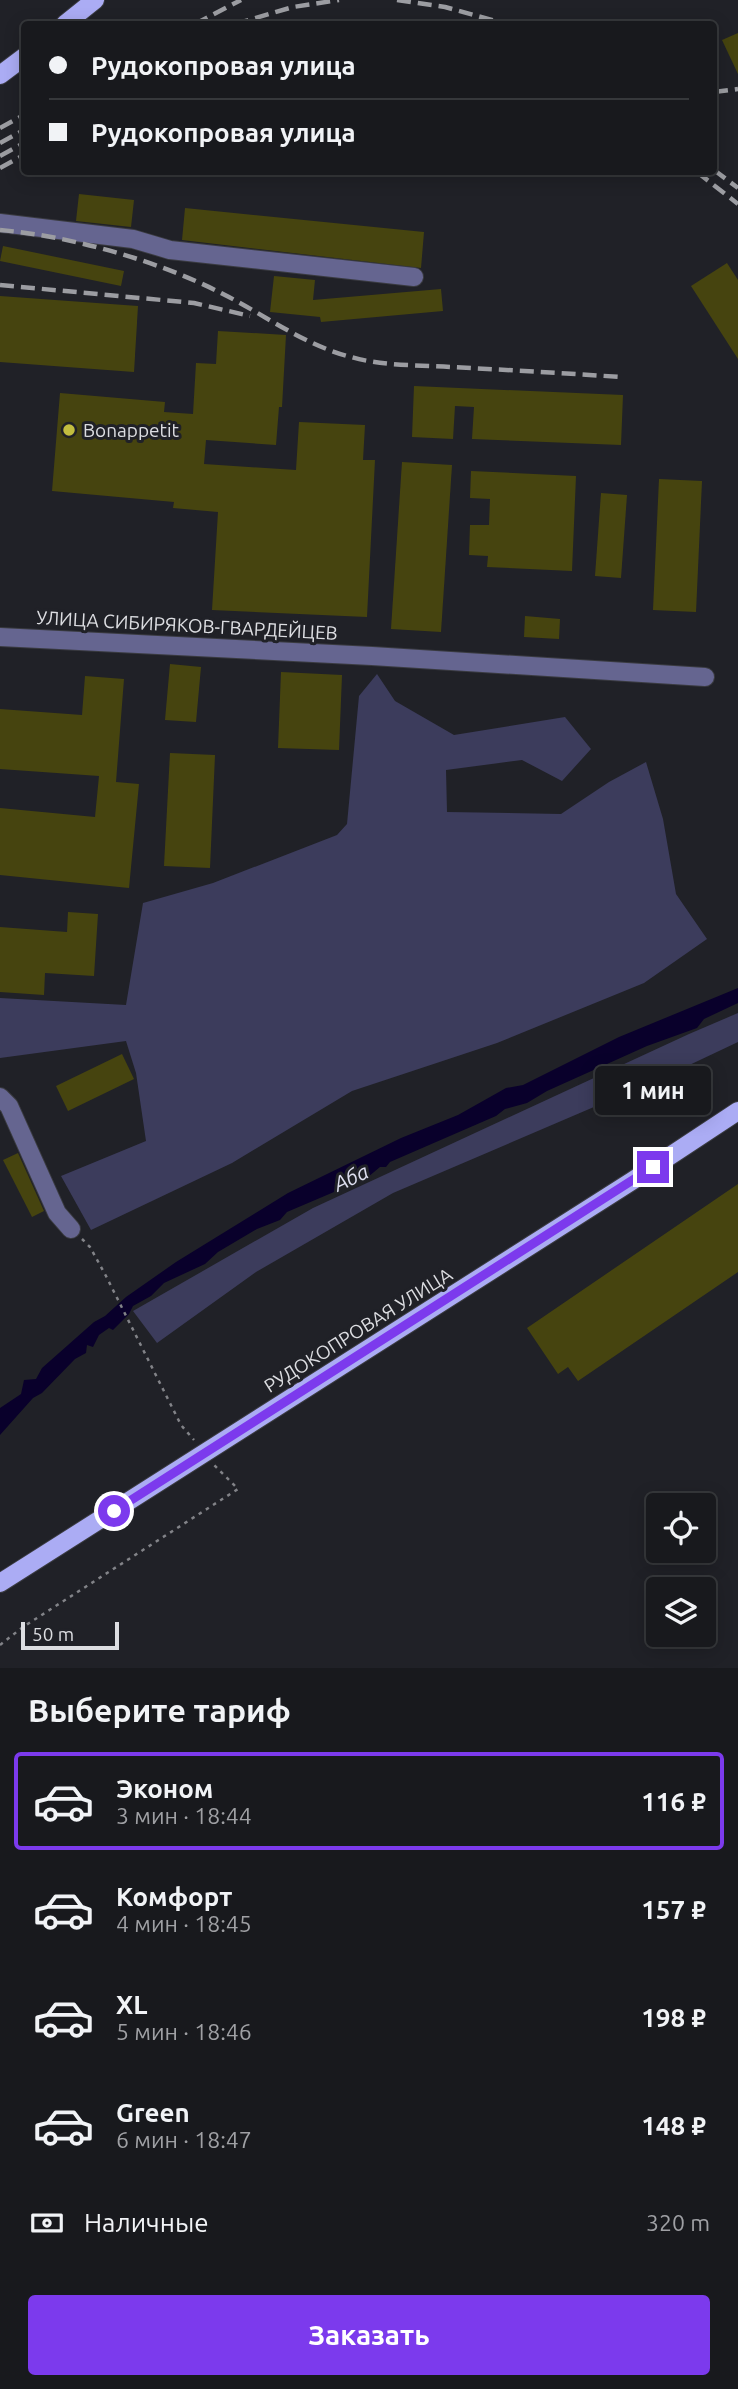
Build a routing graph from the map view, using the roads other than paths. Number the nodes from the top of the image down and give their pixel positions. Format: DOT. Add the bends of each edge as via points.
graph roads {
  1 [pos="95,0"];
  2 [pos="69,21"];
  3 [pos="21,59"];
  4 [pos="0,75"];
  5 [pos="0,223"];
  6 [pos="414,277"];
  7 [pos="0,637"];
  8 [pos="705,677"];
  9 [pos="0,1097"];
  10 [pos="738,1111"];
  11 [pos="71,1229"];
  12 [pos="0,1583"];
  1 -- 2 [label="main road"];
  3 -- 4 [label="main road"];
  5 -- 6 [label="street" via="133,239 170,250"];
  7 -- 8 [label="street, УЛИЦА СИБИРЯКОВ-ГВАРДЕЙЦЕВ"];
  9 -- 11 [label="street" via="9,1106 57,1213"];
  10 -- 12 [label="main road, РУДОКОПРОВАЯ УЛИЦА"];
}
